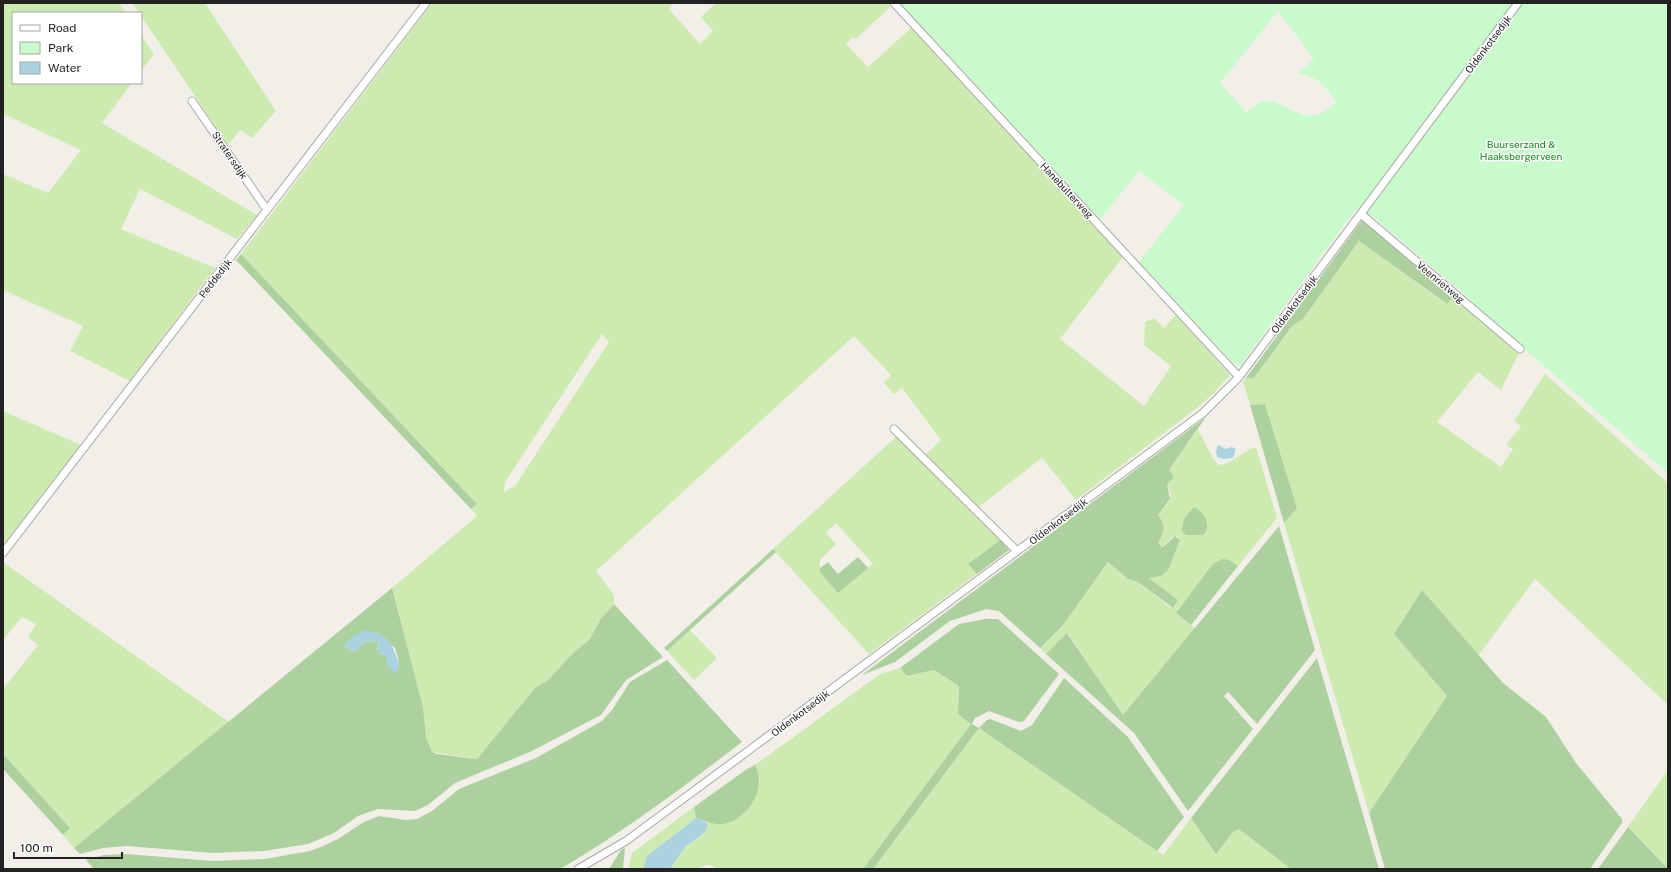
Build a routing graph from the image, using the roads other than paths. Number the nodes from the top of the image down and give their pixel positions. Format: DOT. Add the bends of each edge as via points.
graph roads {
  1 [pos="426,3"];
  2 [pos="894,3"];
  3 [pos="1518,3"];
  4 [pos="192,101"];
  5 [pos="267,210"];
  6 [pos="1361,214"];
  7 [pos="1520,349"];
  8 [pos="1239,377"];
  9 [pos="894,429"];
  10 [pos="1017,551"];
  11 [pos="3,553"];
  12 [pos="578,869"];
  1 -- 5 [label="street, Peddedijk"];
  2 -- 8 [label="street, Hanebulterweg"];
  3 -- 6 [label="street, Oldenkotsedijk"];
  4 -- 5 [label="street, Stratersdijk"];
  5 -- 11 [label="street, Peddedijk"];
  6 -- 7 [label="street, Veenrietweg"];
  6 -- 8 [label="street, Oldenkotsedijk"];
  8 -- 10 [label="street, Oldenkotsedijk" via="1203,413"];
  9 -- 10 [label="street"];
  10 -- 12 [label="street, Oldenkotsedijk" via="626,841"];
}
